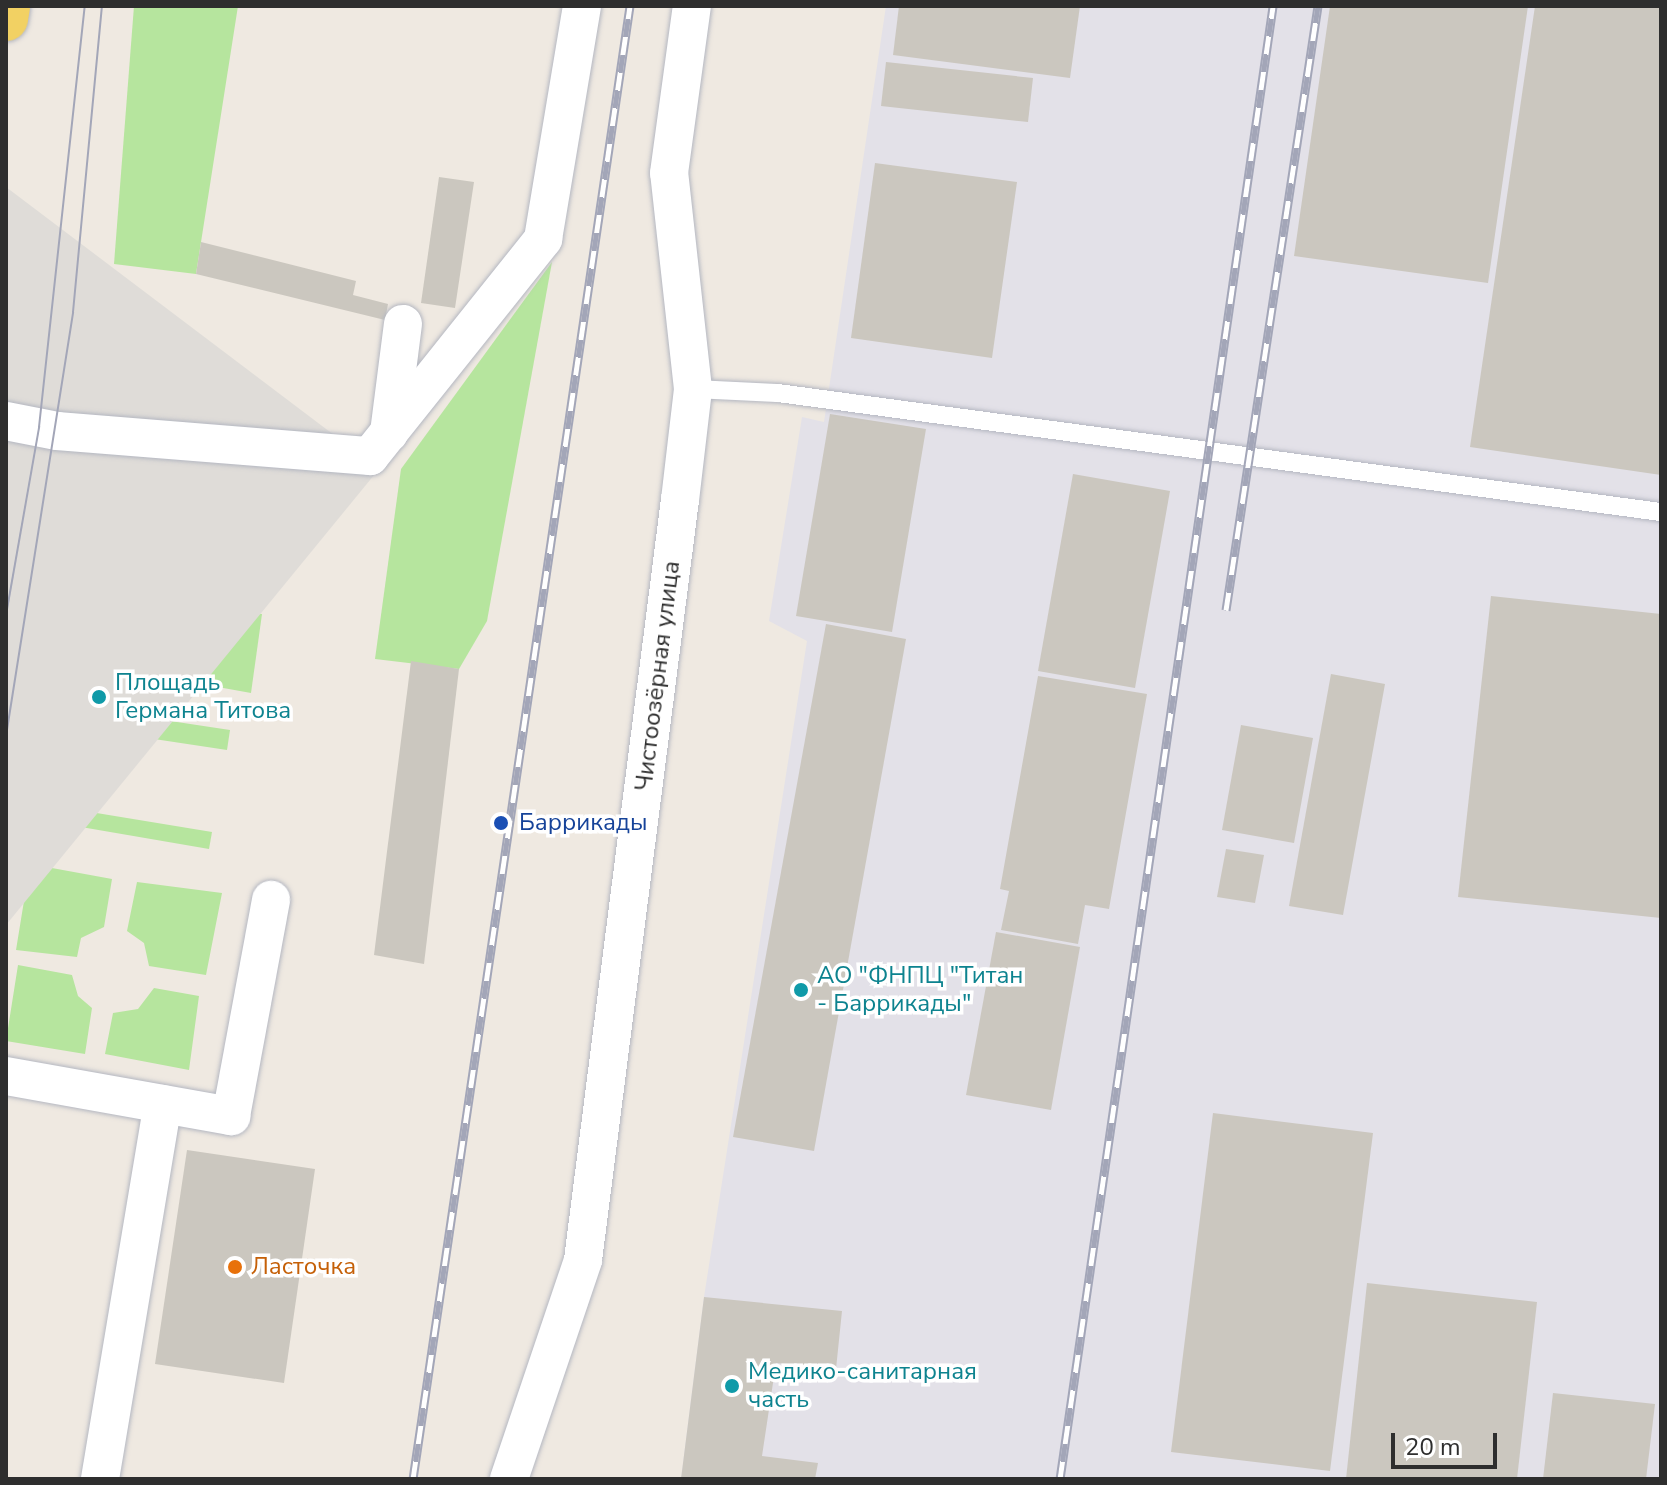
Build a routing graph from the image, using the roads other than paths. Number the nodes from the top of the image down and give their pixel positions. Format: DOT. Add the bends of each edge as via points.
graph roads {
  1 [pos="8,6"];
  2 [pos="582,6"];
  3 [pos="692,6"];
  4 [pos="6,19"];
  5 [pos="403,324"];
  6 [pos="693,389"];
  7 [pos="6,421"];
  8 [pos="389,433"];
  9 [pos="1661,512"];
  10 [pos="271,900"];
  11 [pos="6,1076"];
  12 [pos="163,1104"];
  13 [pos="100,1479"];
  14 [pos="509,1479"];
  1 -- 4 [label="main road"];
  2 -- 8 [label="street" via="543,239"];
  3 -- 6 [label="street, Чистоозёрная улица" via="669,173"];
  5 -- 8 [label="street"];
  6 -- 9 [label="lane" via="778,393"];
  6 -- 14 [label="street, Чистоозёрная улица" via="583,1260"];
  7 -- 8 [label="street" via="57,431 370,456"];
  10 -- 12 [label="street" via="231,1116"];
  11 -- 12 [label="street"];
  12 -- 13 [label="street"];
}
